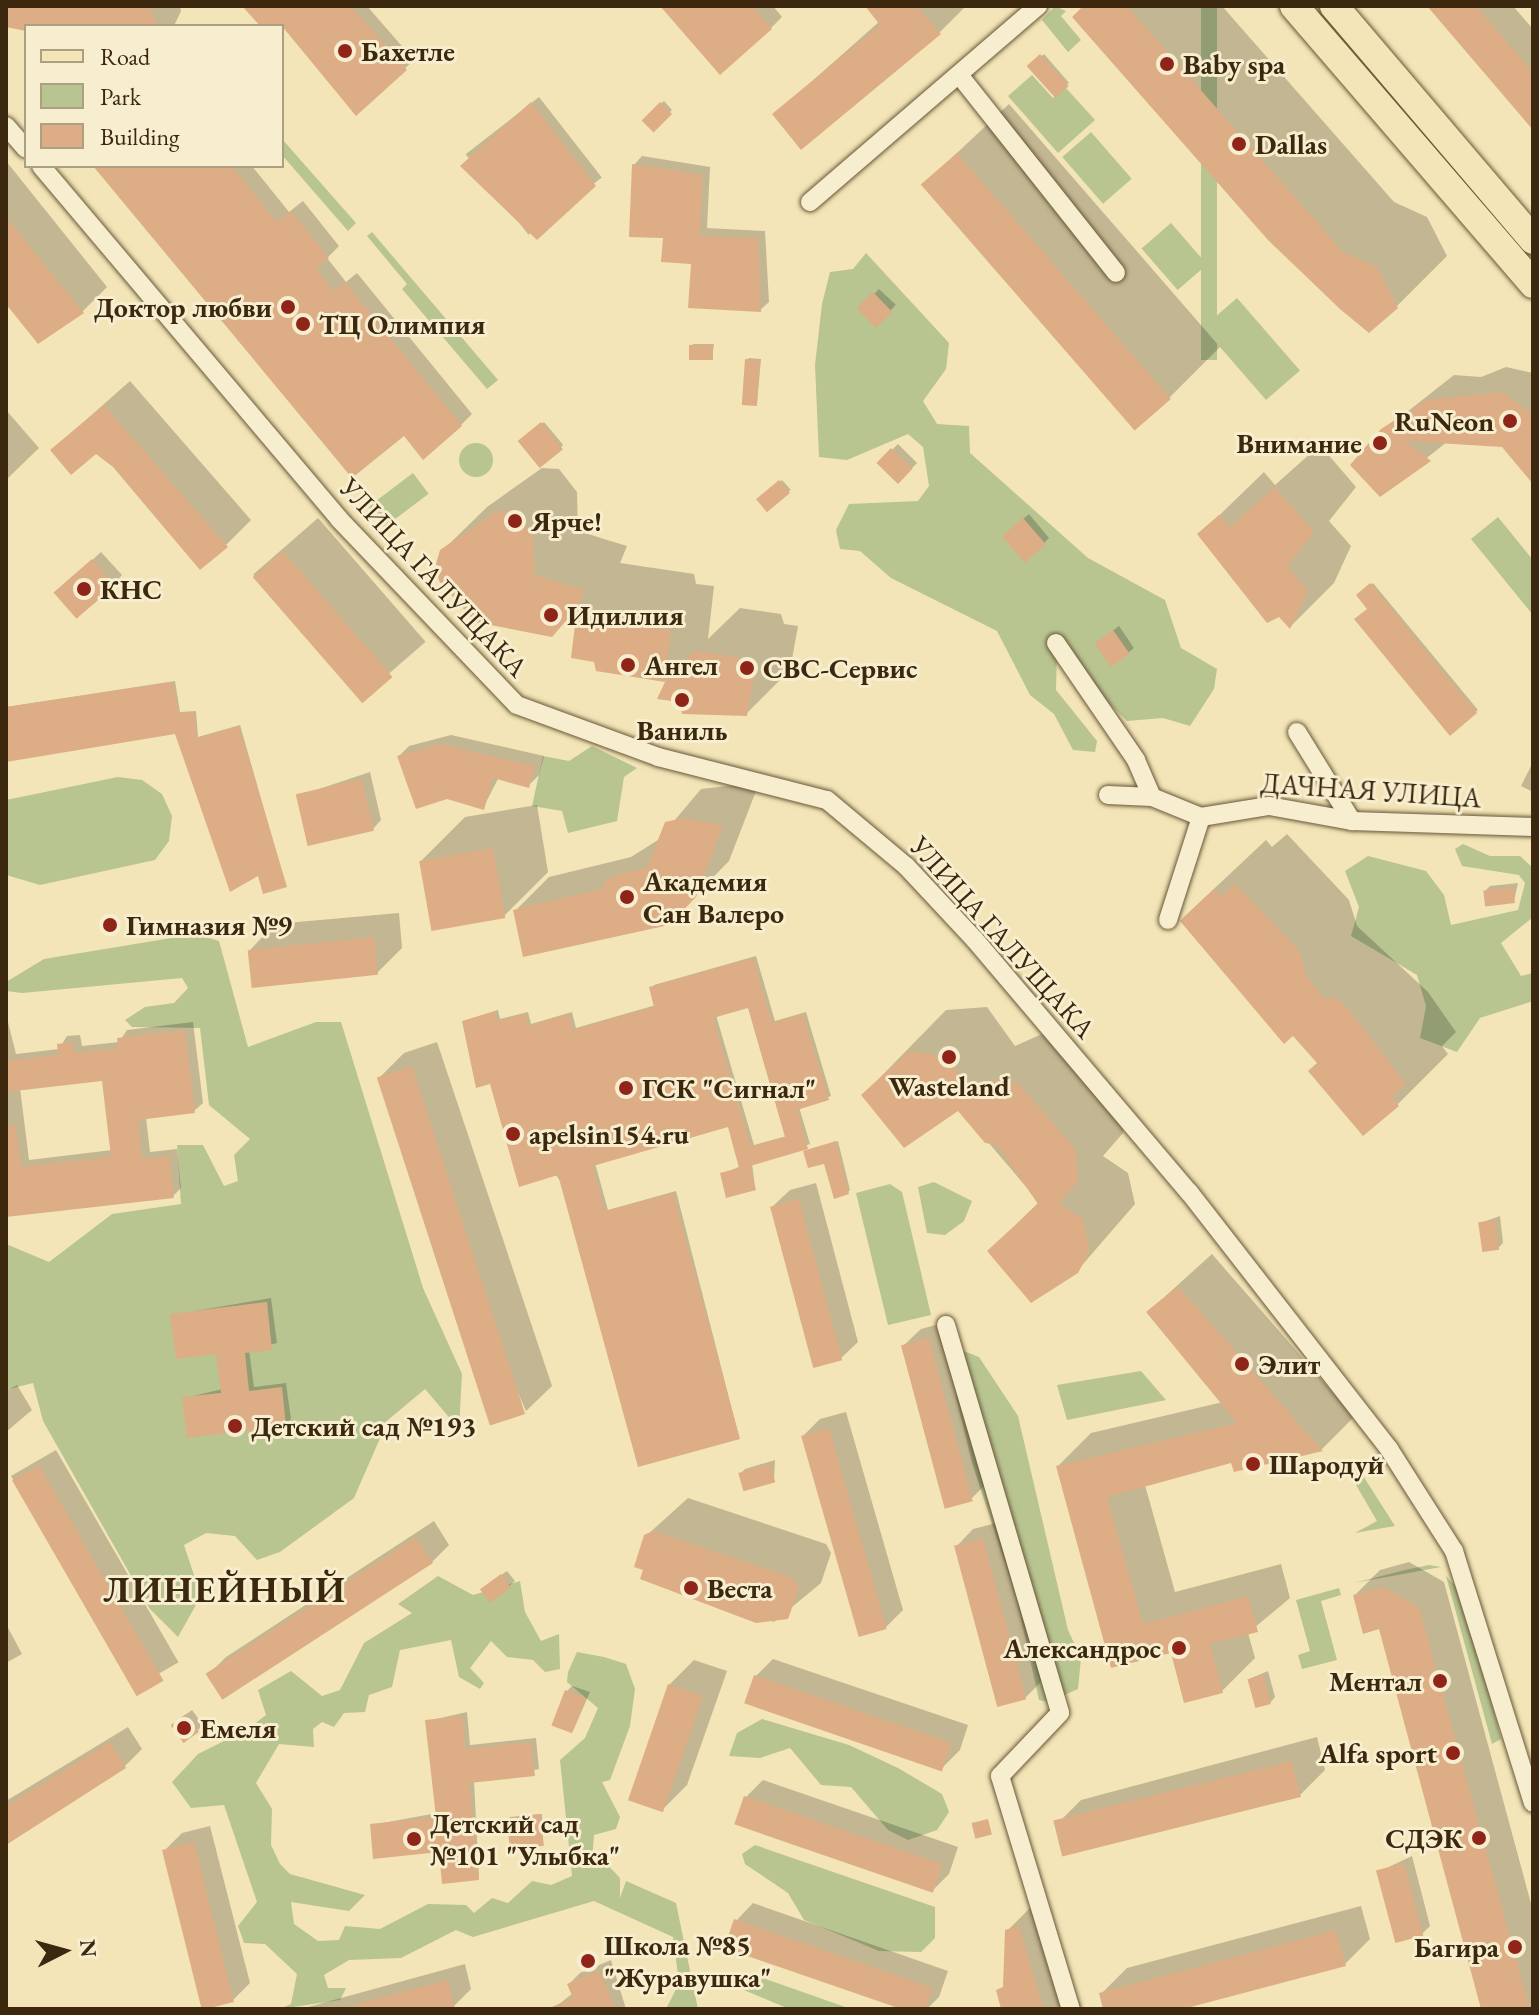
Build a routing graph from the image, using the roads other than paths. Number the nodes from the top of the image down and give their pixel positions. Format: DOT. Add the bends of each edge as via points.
graph roads {
  1 [pos="1038,6"];
  2 [pos="1294,6"];
  3 [pos="1334,6"];
  4 [pos="960,76"];
  5 [pos="6,126"];
  6 [pos="24,147"];
  7 [pos="43,168"];
  8 [pos="810,202"];
  9 [pos="1533,240"];
  10 [pos="1116,273"];
  11 [pos="1533,284"];
  12 [pos="1056,643"];
  13 [pos="1297,732"];
  14 [pos="1108,795"];
  15 [pos="1152,797"];
  16 [pos="1201,817"];
  17 [pos="1352,821"];
  18 [pos="1533,827"];
  19 [pos="1168,920"];
  20 [pos="946,1325"];
  21 [pos="1533,1803"];
  22 [pos="1071,2009"];
  1 -- 4 [label="street"];
  2 -- 11 [label="main road"];
  3 -- 9 [label="main road"];
  4 -- 8 [label="street"];
  4 -- 10 [label="street"];
  5 -- 6 [label="street"];
  7 -- 21 [label="street, УЛИЦА ГАЛУЩАКА" via="339,519 517,705 658,757 827,800 906,866 975,940 1189,1192 1389,1449 1446,1538 1471,1591"];
  12 -- 15 [label="street" via="1136,760"];
  13 -- 17 [label="street"];
  14 -- 15 [label="street"];
  15 -- 16 [label="street"];
  16 -- 17 [label="street, ДАЧНАЯ УЛИЦА" via="1269,806"];
  16 -- 19 [label="street"];
  17 -- 18 [label="street, ДАЧНАЯ УЛИЦА"];
  20 -- 22 [label="street" via="1060,1713 1000,1776"];
}
